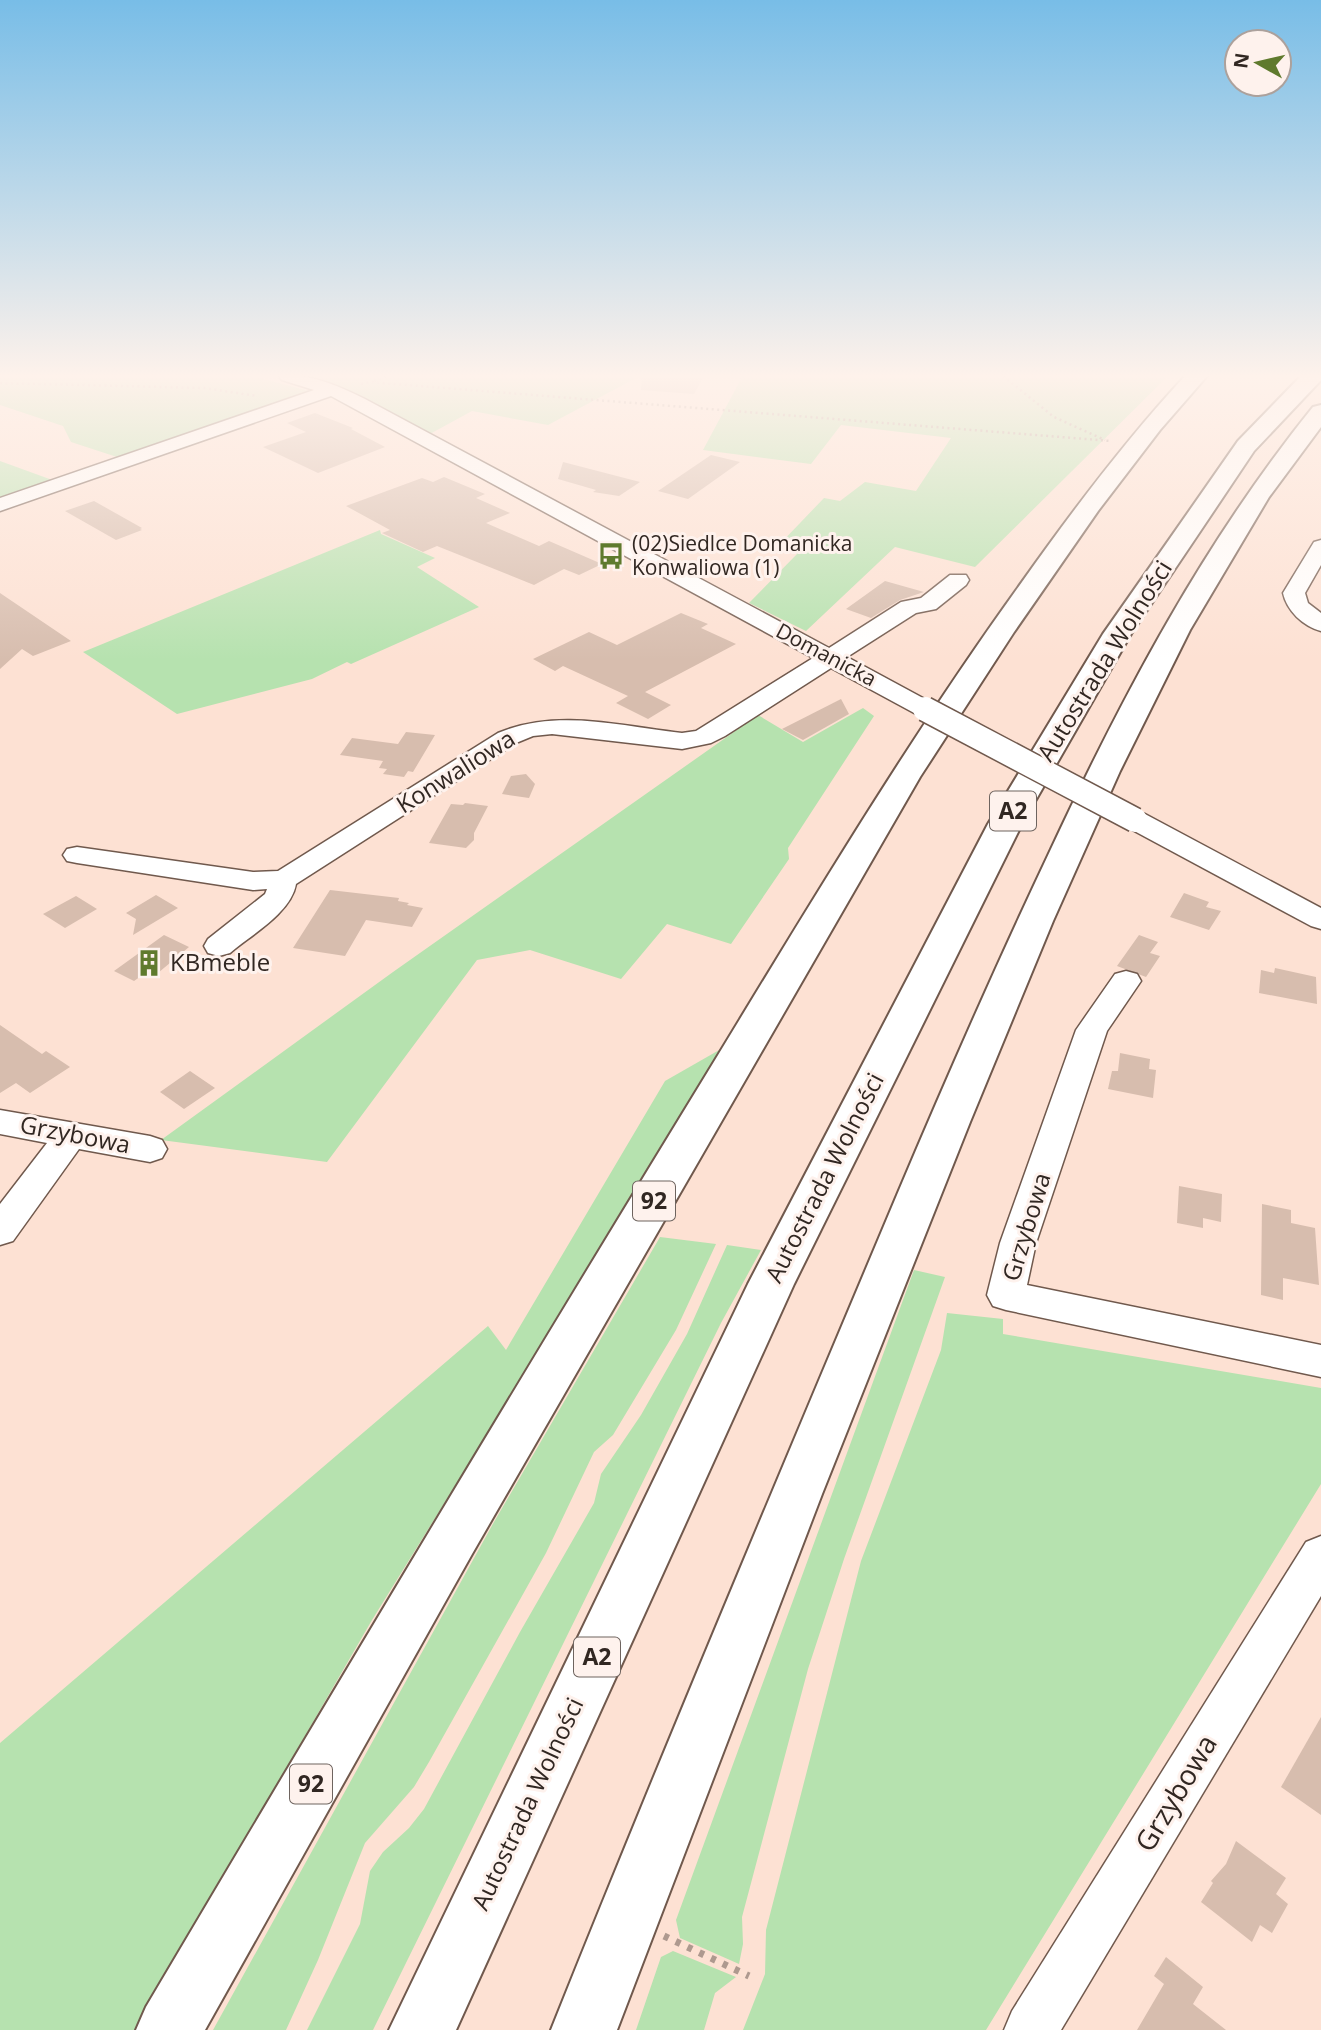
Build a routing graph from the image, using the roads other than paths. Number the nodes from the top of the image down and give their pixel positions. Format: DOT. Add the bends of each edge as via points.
graph roads {
  1 [pos="99,471"];
  2 [pos="483,471"];
  3 [pos="1116,471"];
  4 [pos="1229,471"];
  5 [pos="1274,471"];
  6 [pos="0,505"];
  7 [pos="1321,545"];
  8 [pos="958,580"];
  9 [pos="1312,618"];
  10 [pos="831,657"];
  11 [pos="77,855"];
  12 [pos="284,878"];
  13 [pos="1321,920"];
  14 [pos="219,946"];
  15 [pos="1126,981"];
  16 [pos="0,1122"];
  17 [pos="71,1135"];
  18 [pos="150,1149"];
  19 [pos="0,1231"];
  20 [pos="1321,1361"];
  21 [pos="1321,1556"];
  22 [pos="169,2030"];
  23 [pos="422,2030"];
  24 [pos="584,2030"];
  25 [pos="1031,2030"];
  1 -- 6 [label="street"];
  2 -- 10 [label="street, Domanicka"];
  3 -- 22 [label="main road, 92" via="1000,632 904,777 453,1537"];
  4 -- 23 [label="main road, Autostrada Wolności / A2" via="1117,634 1005,824 771,1284"];
  5 -- 24 [label="main road, Autostrada Wolności / A2" via="1157,659 1078,825 979,1049"];
  7 -- 9 [label="street" via="1294,593 1295,601"];
  8 -- 10 [label="street, Konwaliowa" via="928,604 909,607"];
  10 -- 12 [label="street, Konwaliowa" via="702,738 682,741 552,726 518,732"];
  10 -- 13 [label="street, Domanicka, bridge"];
  11 -- 12 [label="street, Konwaliowa" via="253,881"];
  12 -- 14 [label="street" via="275,900"];
  15 -- 20 [label="street, Grzybowa" via="1092,1030 1018,1242 1006,1295"];
  16 -- 17 [label="street, Grzybowa"];
  17 -- 18 [label="street, Grzybowa"];
  17 -- 19 [label="street"];
  21 -- 25 [label="street, Grzybowa"];
}
